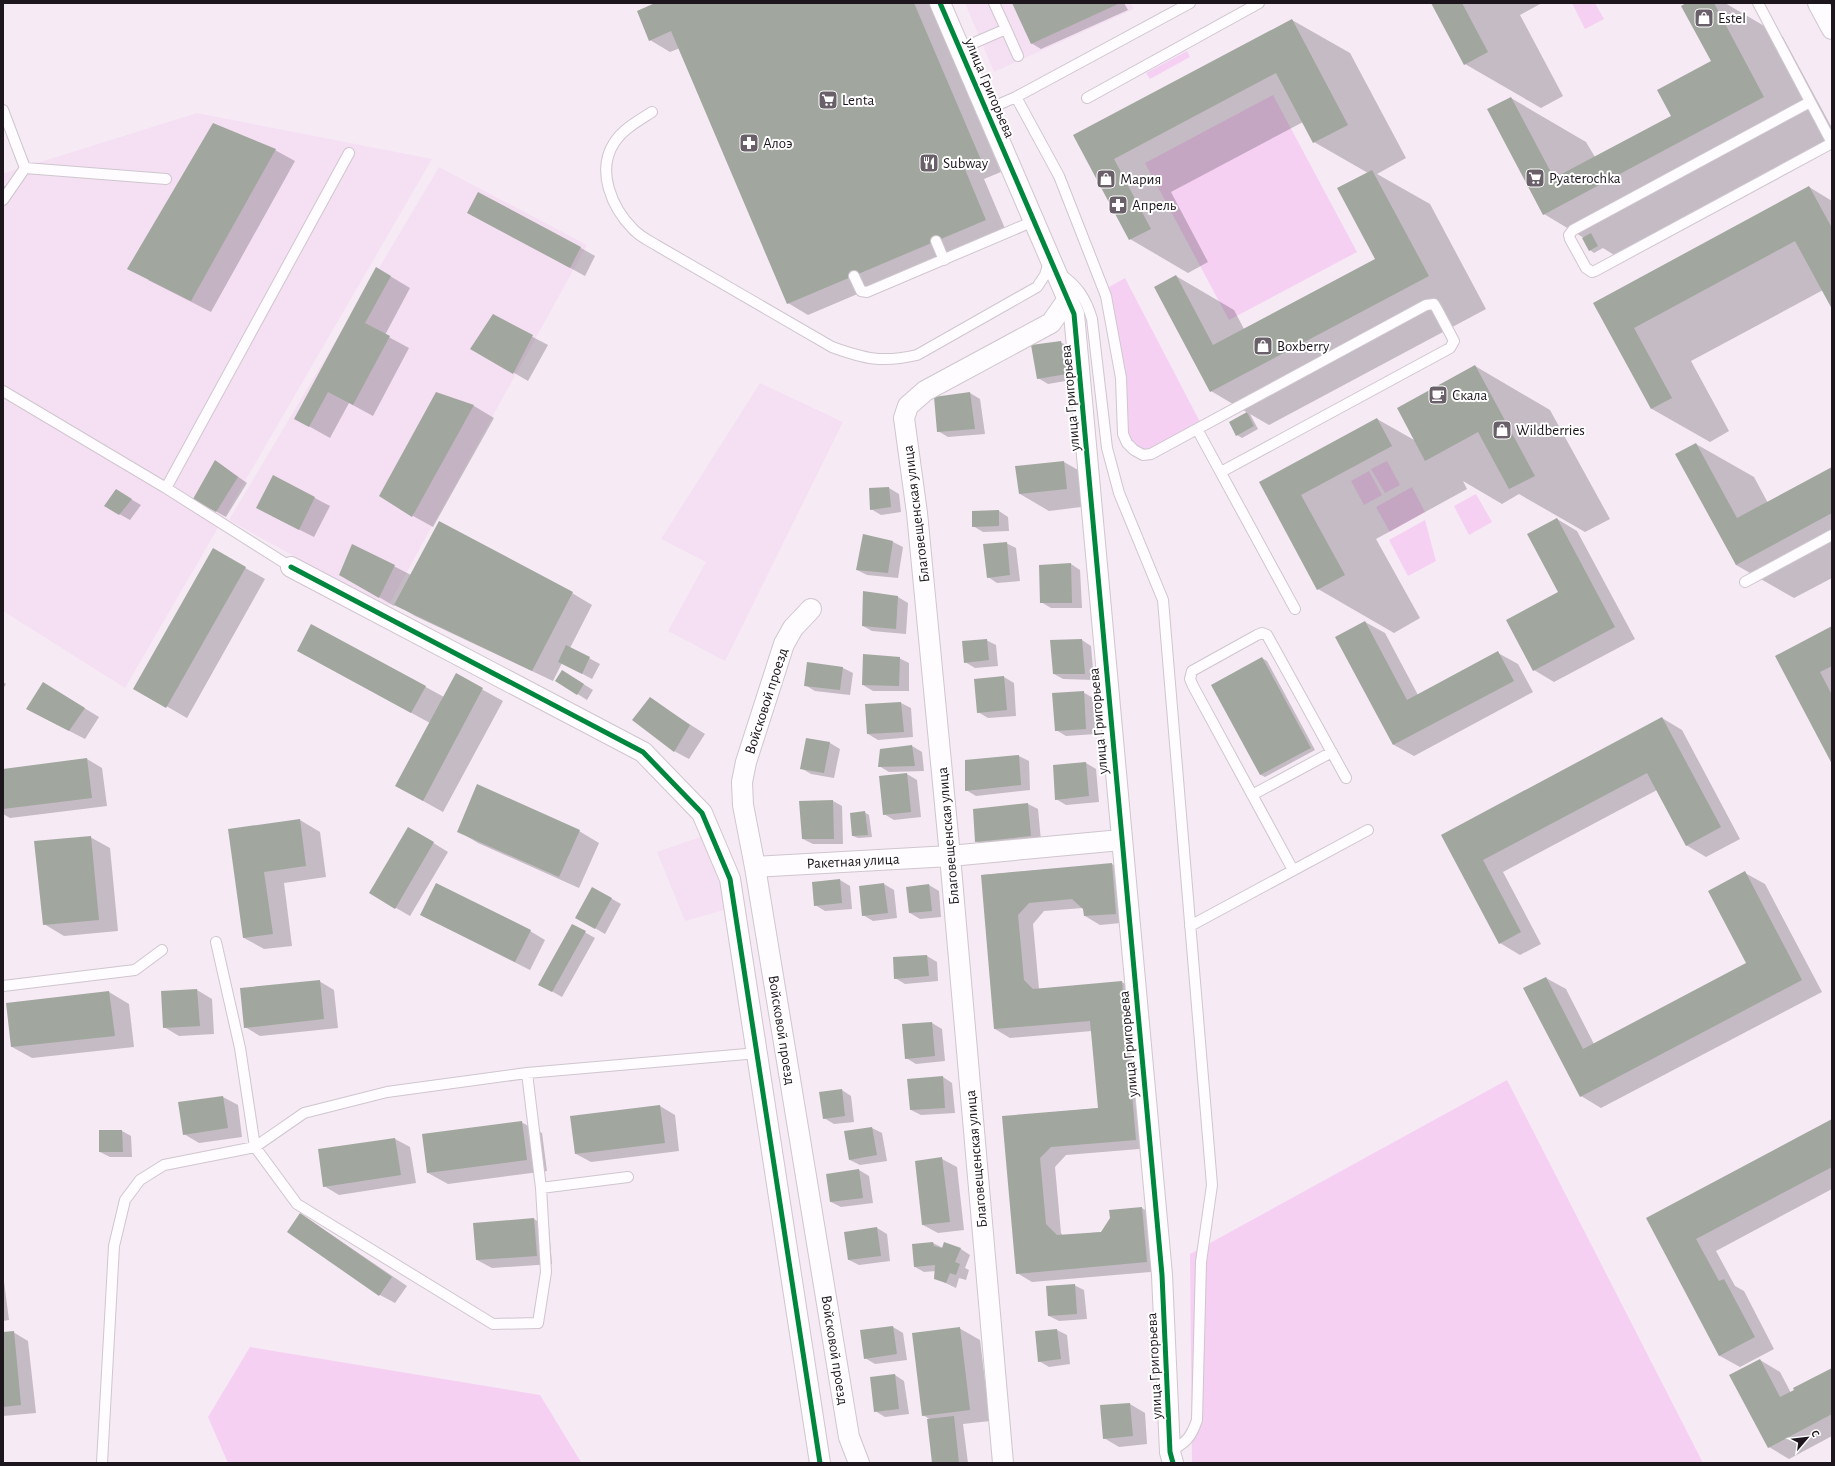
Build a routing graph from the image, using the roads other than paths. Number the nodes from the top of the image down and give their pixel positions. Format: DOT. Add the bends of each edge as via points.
graph roads {
  1 [pos="940,3"];
  2 [pos="994,3"];
  3 [pos="1190,3"];
  4 [pos="1259,3"];
  5 [pos="1758,3"];
  6 [pos="1818,3"];
  7 [pos="1006,29"];
  8 [pos="1832,29"];
  9 [pos="960,49"];
  10 [pos="1018,56"];
  11 [pos="1016,97"];
  12 [pos="1087,98"];
  13 [pos="1810,102"];
  14 [pos="3,110"];
  15 [pos="986,110"];
  16 [pos="652,112"];
  17 [pos="1832,143"];
  18 [pos="348,154"];
  19 [pos="25,168"];
  20 [pos="166,179"];
  21 [pos="3,200"];
  22 [pos="1034,221"];
  23 [pos="936,241"];
  24 [pos="944,260"];
  25 [pos="1053,265"];
  26 [pos="854,276"];
  27 [pos="1068,299"];
  28 [pos="3,391"];
  29 [pos="1197,429"];
  30 [pos="1221,472"];
  31 [pos="166,488"];
  32 [pos="1832,534"];
  33 [pos="291,567"];
  34 [pos="1745,582"];
  35 [pos="811,609"];
  36 [pos="1296,610"];
  37 [pos="1332,752"];
  38 [pos="1346,778"];
  39 [pos="1252,795"];
  40 [pos="1368,830"];
  41 [pos="1121,840"];
  42 [pos="950,856"];
  43 [pos="755,867"];
  44 [pos="1293,870"];
  45 [pos="1190,926"];
  46 [pos="216,942"];
  47 [pos="162,950"];
  48 [pos="3,986"];
  49 [pos="758,1053"];
  50 [pos="527,1073"];
  51 [pos="255,1147"];
  52 [pos="628,1177"];
  53 [pos="541,1188"];
  54 [pos="1171,1457"];
  55 [pos="102,1463"];
  56 [pos="820,1463"];
  57 [pos="859,1463"];
  58 [pos="1003,1463"];
  1 -- 9 [label="street, улица Григорьева"];
  2 -- 7 [label="lane"];
  3 -- 11 [label="lane"];
  4 -- 12 [label="lane"];
  5 -- 13 [label="lane"];
  6 -- 8 [label="street"];
  7 -- 9 [label="lane"];
  7 -- 10 [label="lane"];
  9 -- 15 [label="street, улица Григорьева"];
  11 -- 15 [label="lane"];
  11 -- 29 [label="lane" via="1059,176 1106,296 1121,378 1122,434 1127,443 1143,455 1151,454"];
  13 -- 17 [label="lane"];
  13 -- 17 [label="lane" via="1573,230 1569,235 1570,239 1586,268 1595,271"];
  14 -- 19 [label="lane"];
  15 -- 22 [label="street, улица Григорьева"];
  16 -- 25 [label="lane" via="629,127 614,143 606,165 608,188 617,208 633,230 832,347 860,358 900,359 917,354 1037,287"];
  18 -- 31 [label="lane"];
  19 -- 20 [label="lane"];
  19 -- 21 [label="lane"];
  22 -- 24 [label="lane"];
  22 -- 25 [label="street, улица Григорьева"];
  23 -- 24 [label="lane"];
  24 -- 26 [label="lane" via="867,292 861,291"];
  25 -- 27 [label="street, улица Григорьева"];
  25 -- 45 [label="lane" via="1073,282 1088,305 1092,319 1107,448 1119,493 1163,600"];
  27 -- 41 [label="street, улица Григорьева" via="1074,314"];
  27 -- 42 [label="street, Благовещенская улица" via="1051,323 925,391 908,406 904,418 917,513"];
  28 -- 31 [label="lane"];
  29 -- 30 [label="lane"];
  29 -- 30 [label="lane" via="1429,303 1437,308 1454,342 1450,348"];
  30 -- 36 [label="lane"];
  31 -- 33 [label="lane"];
  32 -- 34 [label="lane"];
  33 -- 49 [label="street" via="642,752 702,813 730,879"];
  35 -- 43 [label="street, Войсковой проезд" via="793,628 784,644 746,762 742,782 743,805"];
  37 -- 38 [label="lane"];
  37 -- 39 [label="lane"];
  37 -- 39 [label="lane" via="1267,635 1257,635 1197,667 1192,671 1190,679"];
  39 -- 44 [label="lane"];
  40 -- 44 [label="lane"];
  41 -- 42 [label="street, Ракетная улица"];
  41 -- 54 [label="street, улица Григорьева" via="1162,1275"];
  42 -- 43 [label="street, Ракетная улица"];
  42 -- 58 [label="street, Благовещенская улица"];
  43 -- 57 [label="street, Войсковой проезд" via="849,1437"];
  44 -- 45 [label="lane"];
  45 -- 54 [label="lane" via="1212,1185 1201,1262 1197,1420 1186,1442"];
  46 -- 51 [label="lane" via="240,1048"];
  47 -- 48 [label="lane" via="134,970"];
  49 -- 50 [label="lane"];
  49 -- 56 [label="street"];
  50 -- 51 [label="lane" via="387,1092 304,1113"];
  50 -- 53 [label="lane"];
  51 -- 53 [label="lane" via="297,1204 494,1324 538,1323 546,1272"];
  51 -- 55 [label="lane" via="164,1165 140,1180 125,1200 114,1246"];
  52 -- 53 [label="lane"];
}
